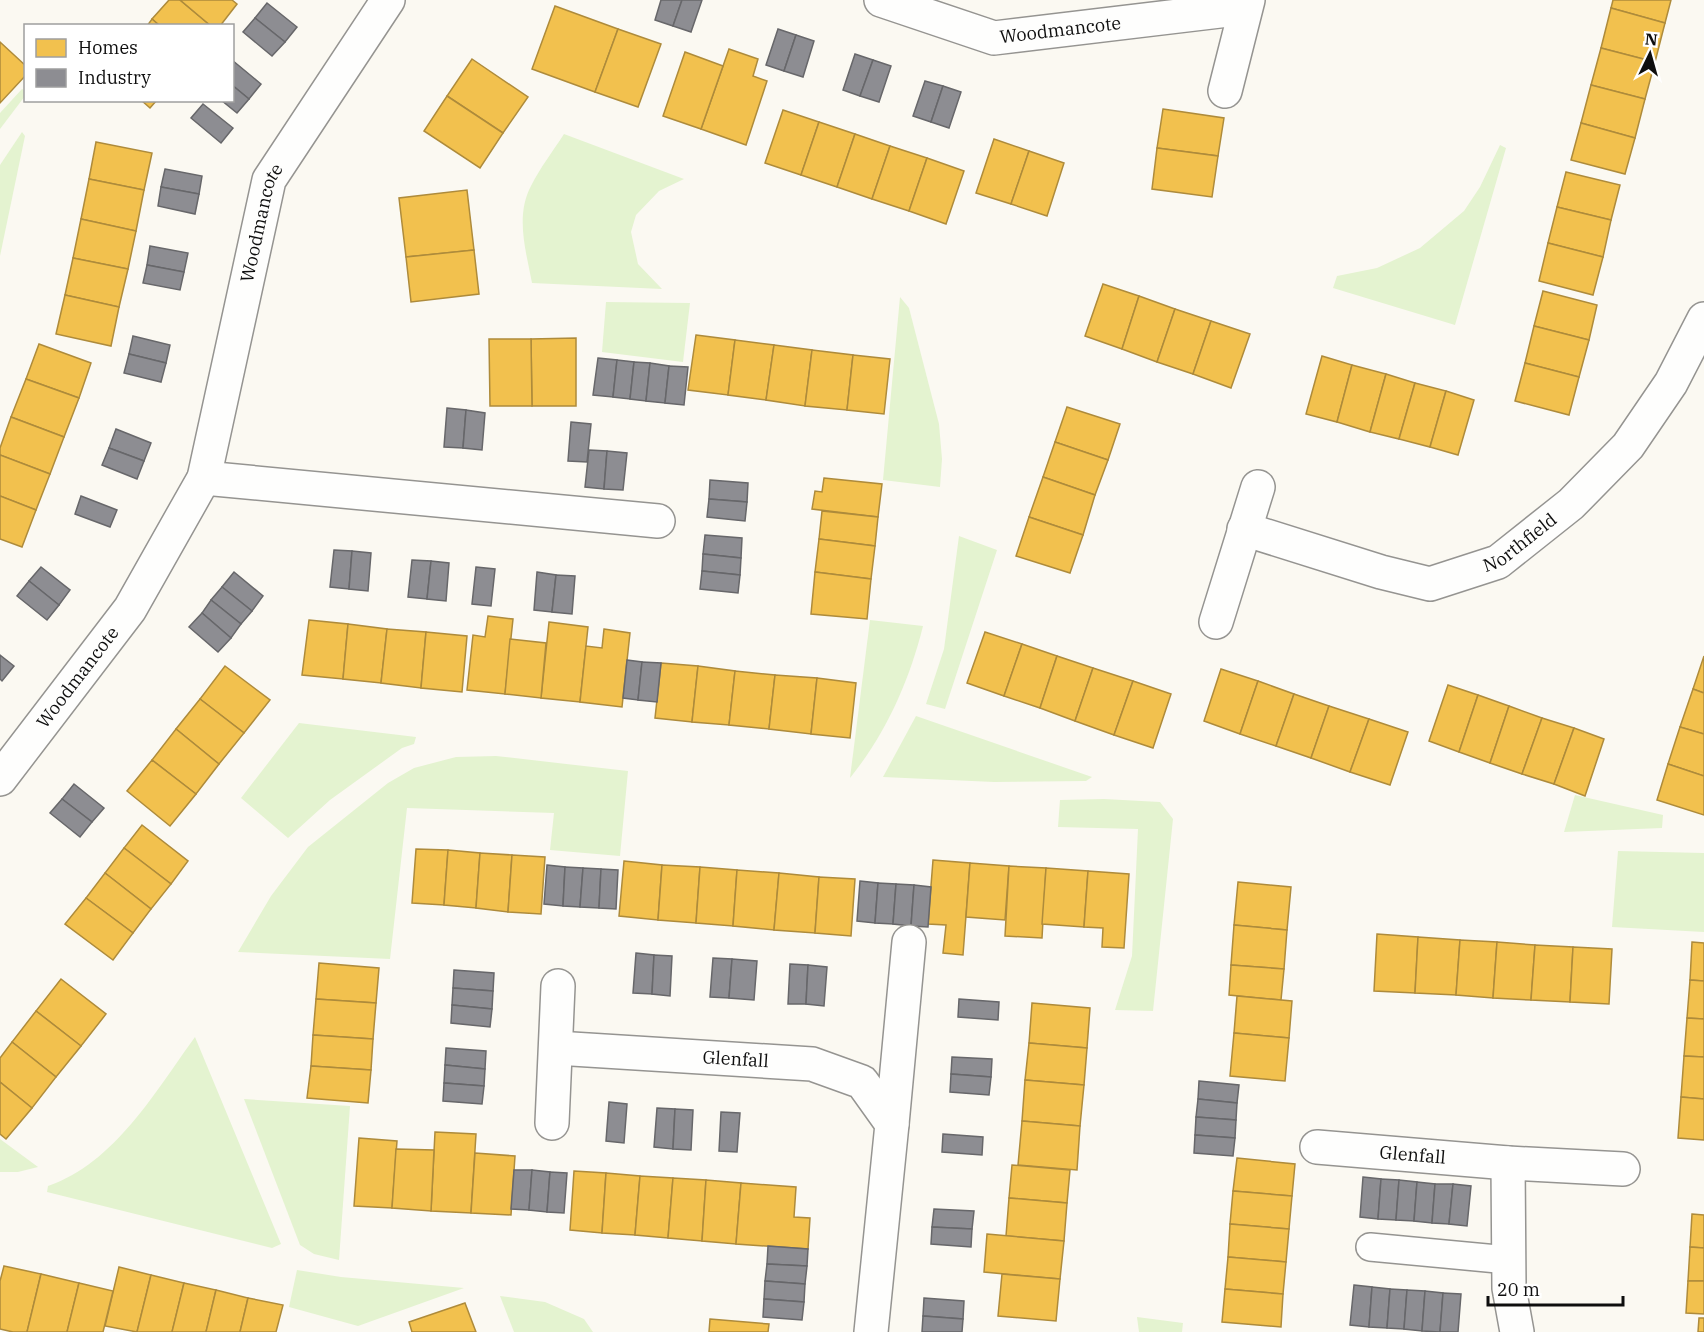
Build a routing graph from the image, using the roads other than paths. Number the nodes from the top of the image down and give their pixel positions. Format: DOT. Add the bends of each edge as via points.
graph roads {
  1 [pos="388,0"];
  2 [pos="881,0"];
  3 [pos="1246,4"];
  4 [pos="1225,91"];
  5 [pos="1704,319"];
  6 [pos="204,478"];
  7 [pos="1258,487"];
  8 [pos="658,521"];
  9 [pos="1244,529"];
  10 [pos="1216,622"];
  11 [pos="0,779"];
  12 [pos="909,942"];
  13 [pos="558,986"];
  14 [pos="556,1048"];
  15 [pos="552,1123"];
  16 [pos="892,1124"];
  17 [pos="1317,1147"];
  18 [pos="1508,1163"];
  19 [pos="1623,1169"];
  20 [pos="1370,1248"];
  21 [pos="1508,1260"];
  22 [pos="871,1332"];
  23 [pos="1517,1332"];
  1 -- 6 [label="street, Woodmancote" via="269,180"];
  2 -- 3 [label="street, Woodmancote" via="994,38"];
  3 -- 4 [label="street, Woodmancote"];
  5 -- 9 [label="street, Northfield" via="1671,383 1628,446 1571,504 1498,562 1430,584"];
  6 -- 8 [label="street"];
  6 -- 11 [label="street, Woodmancote" via="130,609"];
  7 -- 9 [label="street"];
  9 -- 10 [label="street"];
  12 -- 16 [label="street"];
  13 -- 14 [label="street"];
  14 -- 15 [label="street"];
  14 -- 16 [label="street, Glenfall" via="812,1064 862,1082"];
  16 -- 22 [label="street"];
  17 -- 18 [label="street, Glenfall"];
  18 -- 19 [label="street, Glenfall"];
  18 -- 21 [label="street"];
  20 -- 21 [label="lane"];
  21 -- 23 [label="street"];
}
